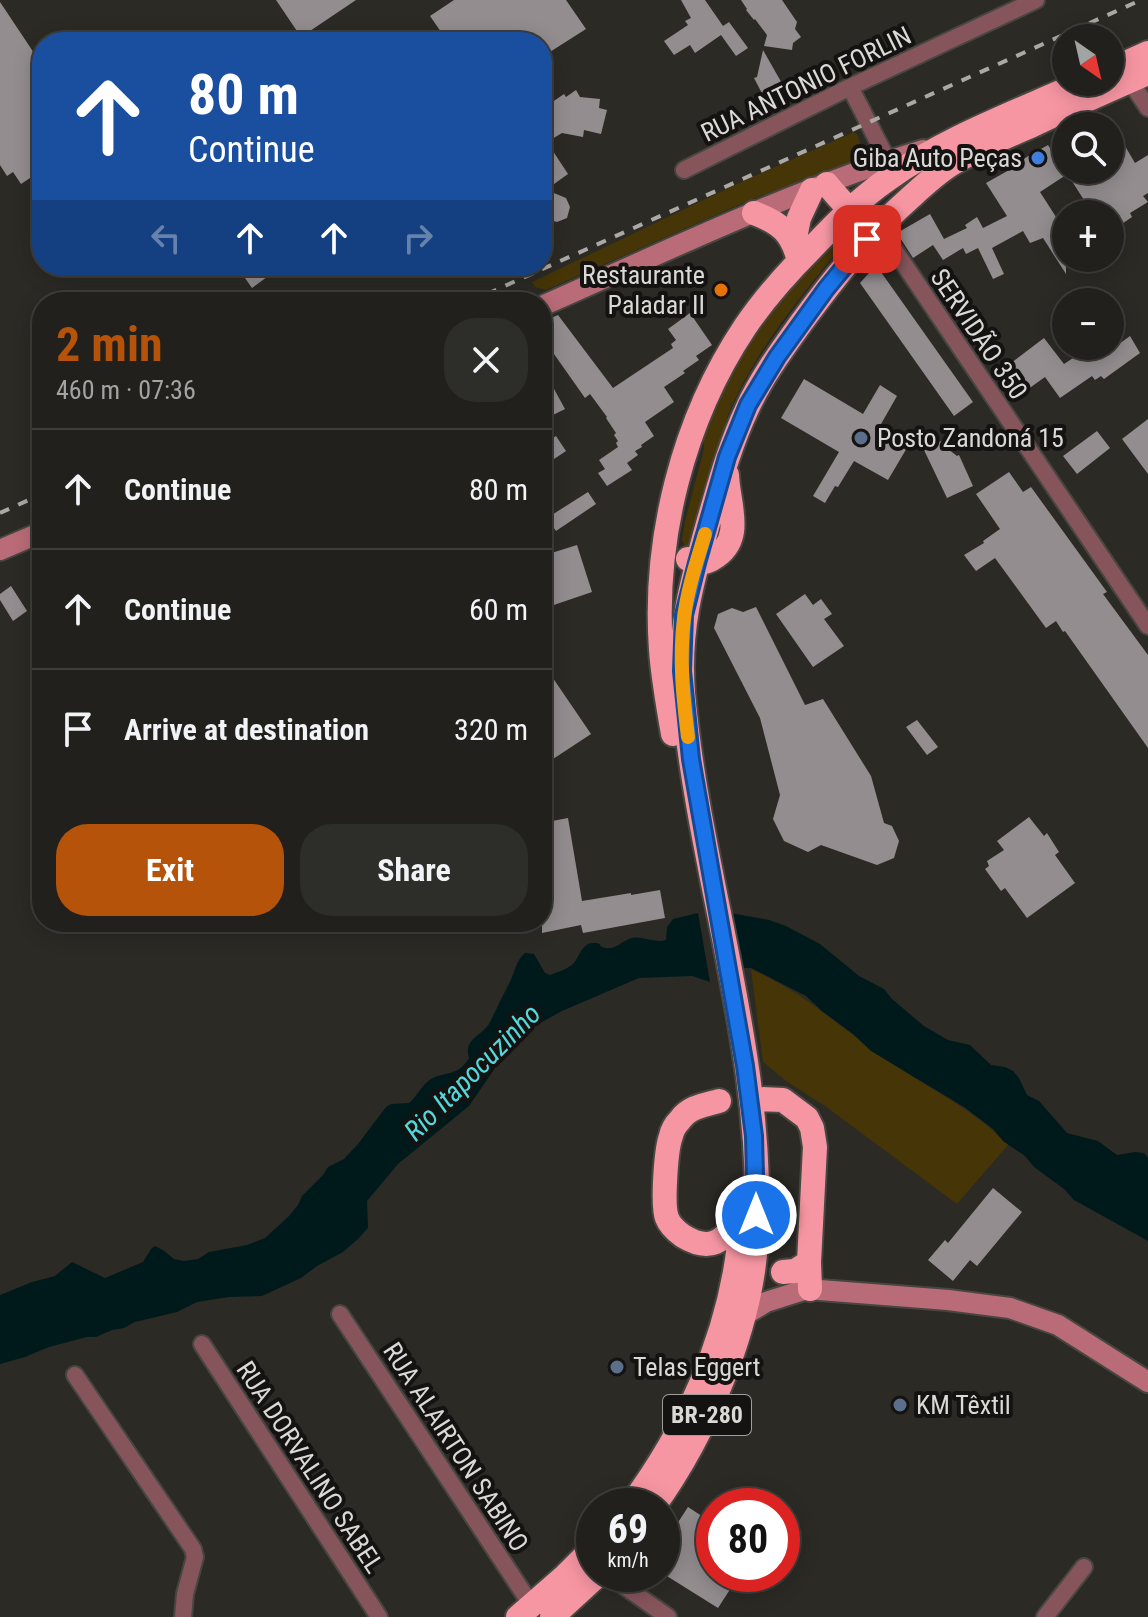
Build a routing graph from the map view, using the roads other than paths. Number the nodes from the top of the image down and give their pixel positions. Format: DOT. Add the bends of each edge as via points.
graph roads {
  1 [pos="1036,0"];
  2 [pos="1148,53"];
  3 [pos="1135,78"];
  4 [pos="850,87"];
  5 [pos="1052,96"];
  6 [pos="1148,108"];
  7 [pos="949,142"];
  8 [pos="888,161"];
  9 [pos="684,170"];
  10 [pos="820,187"];
  11 [pos="848,211"];
  12 [pos="754,213"];
  13 [pos="879,227"];
  14 [pos="797,252"];
  15 [pos="856,252"];
  16 [pos="552,302"];
  17 [pos="669,514"];
  18 [pos="32,536"];
  19 [pos="0,550"];
  20 [pos="697,563"];
  21 [pos="1148,626"];
  22 [pos="708,896"];
  23 [pos="733,1039"];
  24 [pos="759,1099"];
  25 [pos="719,1101"];
  26 [pos="741,1219"];
  27 [pos="756,1244"];
  28 [pos="809,1262"];
  29 [pos="783,1272"];
  30 [pos="808,1289"];
  31 [pos="340,1314"];
  32 [pos="743,1316"];
  33 [pos="202,1344"];
  34 [pos="75,1375"];
  35 [pos="1148,1382"];
  36 [pos="644,1488"];
  37 [pos="667,1488"];
  38 [pos="576,1567"];
  39 [pos="1084,1567"];
  40 [pos="576,1588"];
  41 [pos="633,1592"];
  42 [pos="534,1613"];
  43 [pos="183,1617"];
  44 [pos="379,1617"];
  45 [pos="668,1617"];
  46 [pos="1045,1617"];
  1 -- 4 [label="street, RUA ANTONIO FORLIN"];
  2 -- 3 [label="highway"];
  3 -- 6 [label="street"];
  3 -- 13 [label="highway" via="947,167"];
  4 -- 8 [label="street"];
  4 -- 9 [label="street, RUA ANTONIO FORLIN"];
  5 -- 7 [label="highway, BR-280"];
  7 -- 8 [label="main road"];
  7 -- 11 [label="highway, BR-280" via="888,178"];
  8 -- 10 [label="main road"];
  10 -- 11 [label="highway"];
  10 -- 12 [label="main road"];
  10 -- 14 [label="highway" via="799,218"];
  11 -- 14 [label="highway, BR-280"];
  11 -- 15 [label="highway" via="857,217 860,229"];
  12 -- 14 [label="highway" via="779,225"];
  12 -- 16 [label="main road"];
  13 -- 15 [label="highway"];
  13 -- 21 [label="street, SERVIDÃO 350"];
  14 -- 17 [label="highway, BR-280" via="710,388"];
  15 -- 20 [label="highway" via="748,405 727,457 731,539 719,555"];
  17 -- 20 [label="highway" via="675,545"];
  17 -- 22 [label="highway, BR-280" via="660,649"];
  18 -- 19 [label="main road"];
  20 -- 22 [label="highway, BR-280" via="684,615 683,693"];
  22 -- 23 [label="highway, BR-280"];
  23 -- 26 [label="highway, BR-280"];
  23 -- 27 [label="highway, BR-280" via="754,1136"];
  24 -- 28 [label="highway" via="783,1100 812,1128"];
  25 -- 26 [label="highway" via="692,1108 670,1137 665,1212 675,1230 706,1245 725,1236"];
  26 -- 36 [label="highway, BR-280" via="734,1277 710,1360 676,1437"];
  27 -- 29 [label="main road"];
  27 -- 32 [label="highway, BR-280"];
  28 -- 29 [label="highway"];
  28 -- 30 [label="highway"];
  29 -- 30 [label="main road"];
  30 -- 32 [label="main road" via="766,1302"];
  30 -- 35 [label="main road" via="1010,1308 1058,1325"];
  31 -- 42 [label="street, RUA ALAIRTON SABINO"];
  32 -- 37 [label="highway, BR-280" via="699,1430"];
  33 -- 44 [label="street, RUA DORVALINO SABEL"];
  34 -- 43 [label="street" via="193,1549"];
  38 -- 42 [label="highway"];
  39 -- 46 [label="street"];
  40 -- 42 [label="highway"];
  41 -- 45 [label="street"];
}
